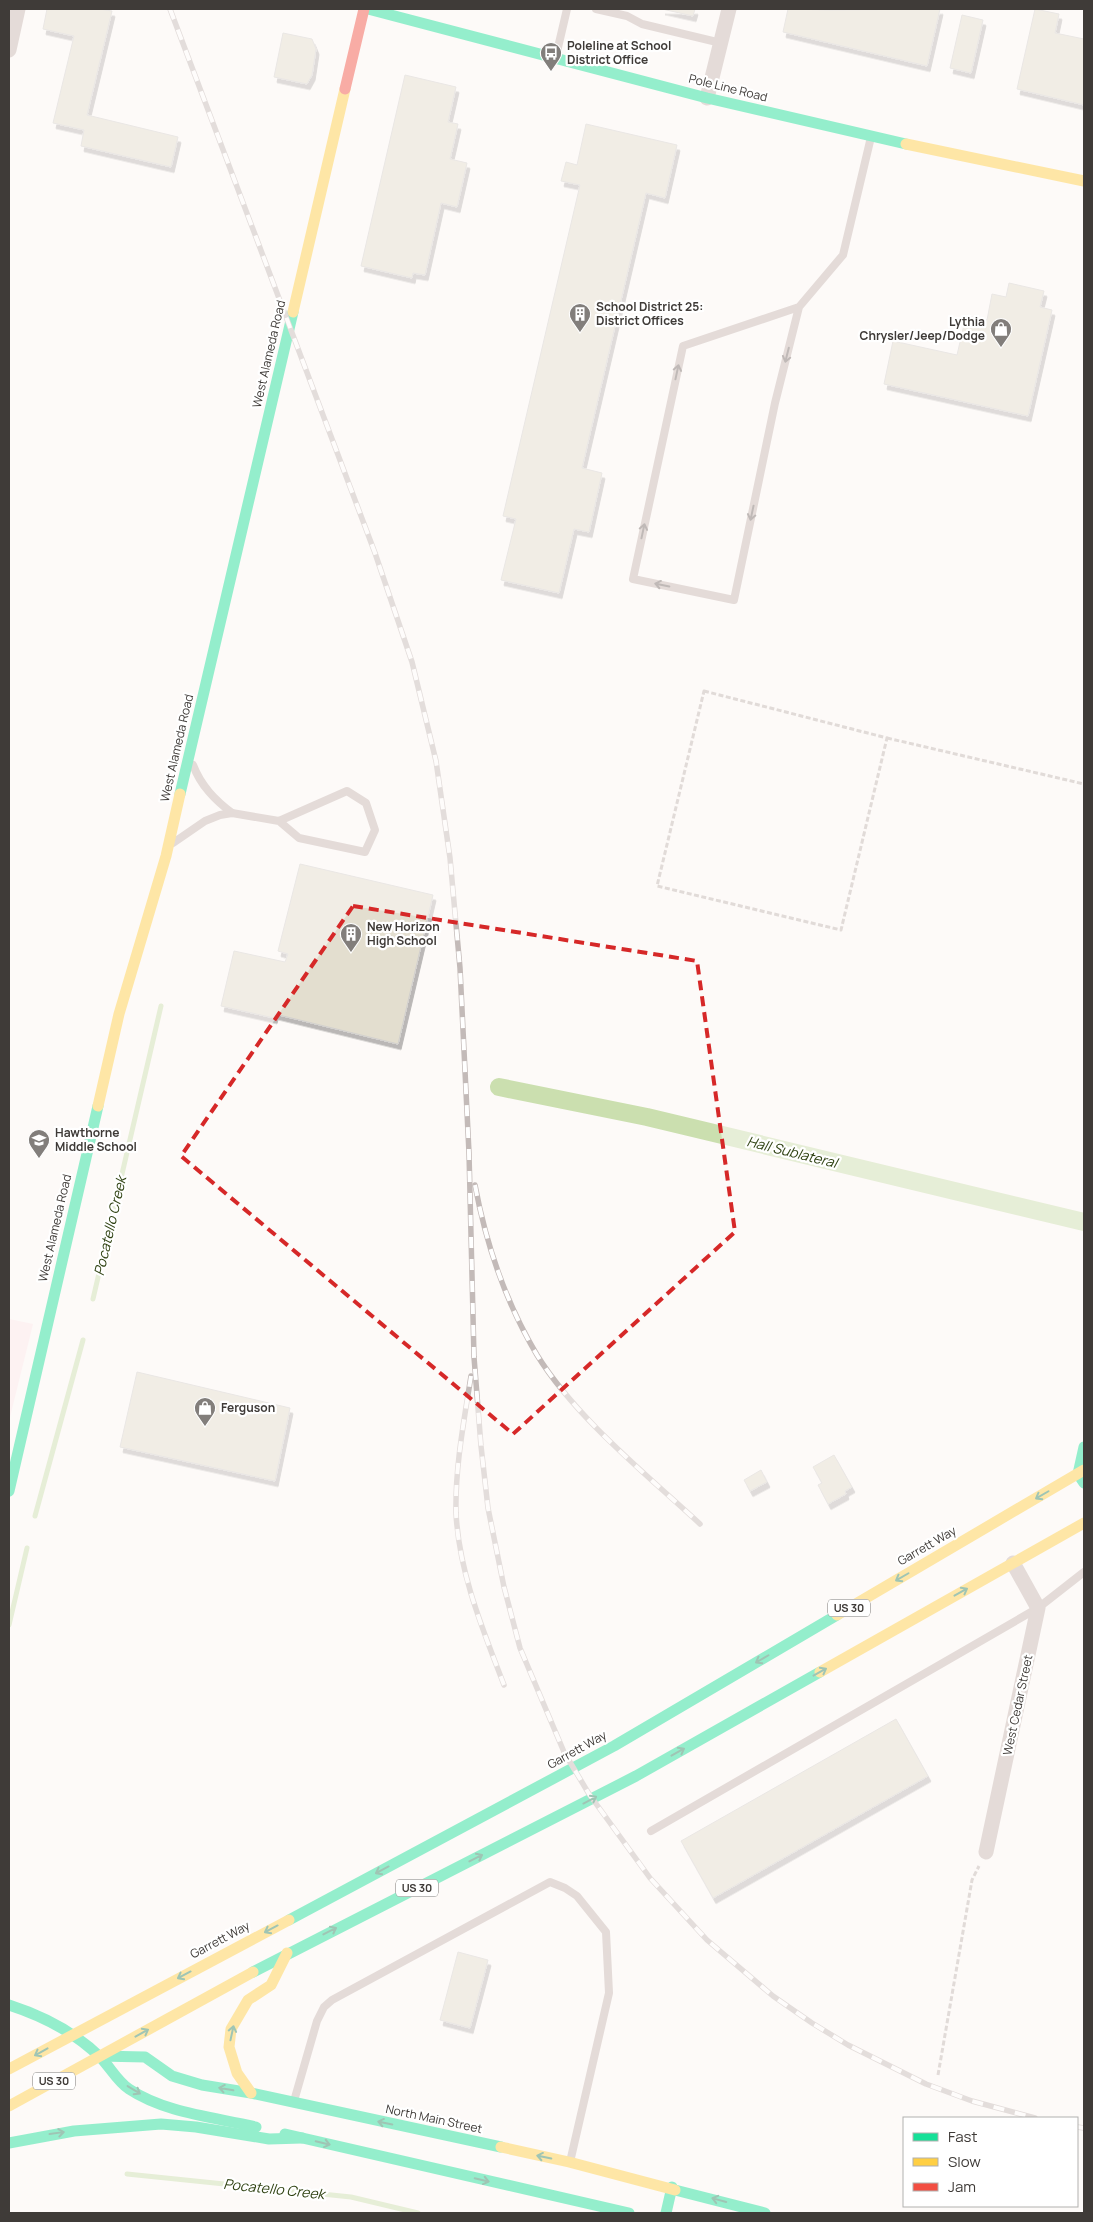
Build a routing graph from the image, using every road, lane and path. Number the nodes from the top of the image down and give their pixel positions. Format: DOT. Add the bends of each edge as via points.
graph roads {
  1 [pos="18,9"];
  2 [pos="364,9"];
  3 [pos="368,9"];
  4 [pos="567,9"];
  5 [pos="596,9"];
  6 [pos="729,9"];
  7 [pos="627,12"];
  8 [pos="721,42"];
  9 [pos="9,50"];
  10 [pos="556,58"];
  11 [pos="707,98"];
  12 [pos="871,137"];
  13 [pos="1084,181"];
  14 [pos="799,307"];
  15 [pos="887,738"];
  16 [pos="190,754"];
  17 [pos="1084,784"];
  18 [pos="232,813"];
  19 [pos="278,821"];
  20 [pos="168,848"];
  21 [pos="1084,1447"];
  22 [pos="1082,1476"];
  23 [pos="9,1491"];
  24 [pos="1084,1523"];
  25 [pos="1013,1563"];
  26 [pos="1084,1572"];
  27 [pos="1038,1608"];
  28 [pos="651,1831"];
  29 [pos="986,1852"];
  30 [pos="287,1953"];
  31 [pos="9,2005"];
  32 [pos="73,2034"];
  33 [pos="99,2056"];
  34 [pos="9,2069"];
  35 [pos="938,2075"];
  36 [pos="251,2093"];
  37 [pos="293,2103"];
  38 [pos="9,2106"];
  39 [pos="302,2138"];
  40 [pos="9,2142"];
  41 [pos="570,2162"];
  42 [pos="672,2187"];
  43 [pos="629,2213"];
  44 [pos="666,2213"];
  45 [pos="765,2213"];
  1 -- 9 [label="street"];
  2 -- 16 [label="main road, West Alameda Road"];
  3 -- 10 [label="main road, Pole Line Road"];
  4 -- 10 [label="lane"];
  5 -- 7 [label="lane"];
  6 -- 8 [label="street"];
  7 -- 8 [label="lane" via="642,24"];
  8 -- 11 [label="street"];
  10 -- 11 [label="main road, Pole Line Road"];
  11 -- 12 [label="main road, Pole Line Road"];
  12 -- 13 [label="main road, Pole Line Road"];
  12 -- 14 [label="lane" via="843,255"];
  14 -- 14 [label="lane, one-way" via="734,600 632,579 683,346"];
  15 -- 15 [label="path" via="841,930 657,886 704,691"];
  15 -- 17 [label="path"];
  16 -- 18 [label="lane" via="198,779"];
  16 -- 20 [label="main road, West Alameda Road"];
  18 -- 19 [label="lane"];
  18 -- 20 [label="lane" via="206,821"];
  19 -- 19 [label="lane" via="299,838 364,852 375,830 366,803 347,790"];
  20 -- 23 [label="main road, West Alameda Road" via="119,1014"];
  21 -- 22 [label="main road"];
  22 -- 32 [label="main road, Garrett Way / US 30, one-way" via="614,1746"];
  24 -- 25 [label="main road, US 30"];
  25 -- 27 [label="street"];
  30 -- 25 [label="main road, US 30, one-way" via="636,1776"];
  26 -- 27 [label="lane"];
  27 -- 28 [label="lane"];
  27 -- 29 [label="street, West Cedar Street"];
  29 -- 35 [label="path" via="972,1880"];
  33 -- 30 [label="main road, US 30, one-way"];
  36 -- 30 [label="main road, one-way" via="237,2073 229,2047 231,2029 248,2000 271,1985"];
  31 -- 32 [label="main road" via="42,2015"];
  32 -- 33 [label="main road"];
  32 -- 34 [label="main road, US 30, one-way"];
  36 -- 33 [label="main road, North Main Street, one-way" via="172,2076 145,2057"];
  33 -- 38 [label="main road, US 30"];
  33 -- 39 [label="main road, one-way" via="128,2088 157,2102"];
  36 -- 37 [label="main road, North Main Street"];
  41 -- 37 [label="main road, North Main Street, one-way"];
  37 -- 41 [label="lane" via="317,2021 332,2000 550,1882 577,1896 606,1932 609,1993"];
  40 -- 39 [label="main road, one-way" via="74,2131 161,2124 269,2139"];
  39 -- 43 [label="main road, one-way"];
  41 -- 42 [label="main road, North Main Street"];
  42 -- 44 [label="main road"];
  45 -- 42 [label="main road, North Main Street, one-way"];
}
